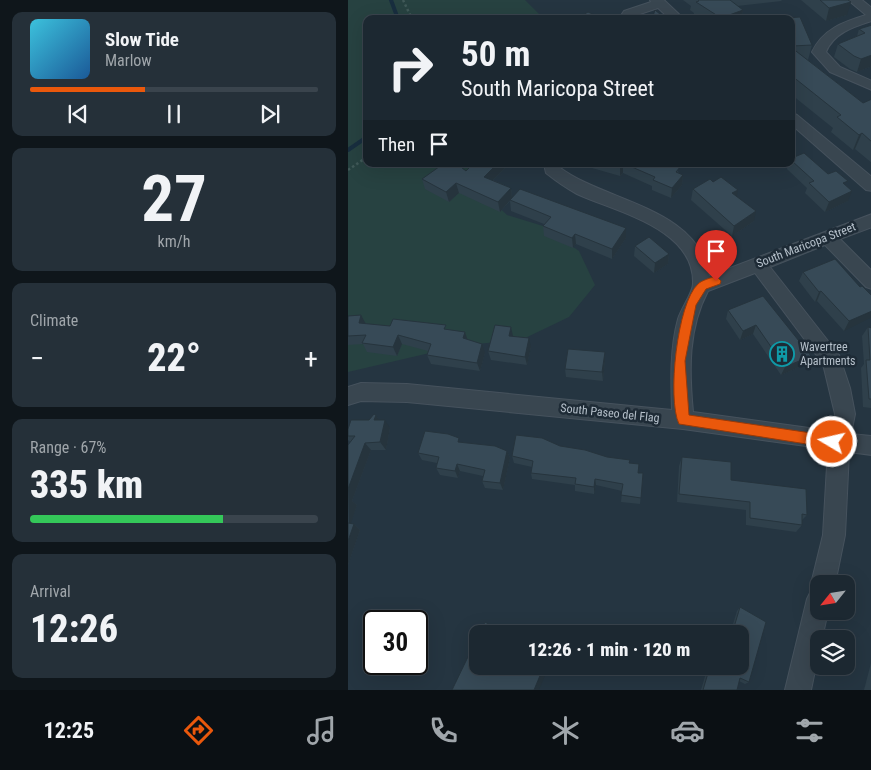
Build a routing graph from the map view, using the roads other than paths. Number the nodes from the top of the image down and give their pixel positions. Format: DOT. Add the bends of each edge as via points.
graph roads {
  1 [pos="854,0"];
  2 [pos="658,2"];
  3 [pos="628,14"];
  4 [pos="673,15"];
  5 [pos="872,15"];
  6 [pos="872,86"];
  7 [pos="795,121"];
  8 [pos="551,167"];
  9 [pos="872,186"];
  10 [pos="872,220"];
  11 [pos="827,237"];
  12 [pos="758,264"];
  13 [pos="872,282"];
  14 [pos="702,286"];
  15 [pos="348,396"];
  16 [pos="683,420"];
  17 [pos="839,443"];
  18 [pos="872,446"];
  19 [pos="825,575"];
  20 [pos="814,620"];
  21 [pos="798,690"];
  1 -- 5 [label="street"];
  2 -- 3 [label="street"];
  2 -- 4 [label="street"];
  5 -- 6 [label="street" via="831,33 822,42 819,52 824,63 833,70"];
  7 -- 9 [label="street"];
  8 -- 14 [label="street" via="564,181 659,221 698,258"];
  10 -- 11 [label="street, South Maricopa Street"];
  11 -- 12 [label="street, South Maricopa Street"];
  11 -- 13 [label="street"];
  12 -- 14 [label="street, South Maricopa Street"];
  12 -- 17 [label="street" via="832,361 845,414"];
  14 -- 16 [label="street" via="690,304 680,361"];
  15 -- 16 [label="street, South Paseo del Flag" via="361,392 407,393"];
  16 -- 17 [label="street, South Paseo del Flag"];
  17 -- 18 [label="street, South Paseo del Flag"];
  17 -- 19 [label="street" via="834,535"];
  20 -- 21 [label="street"];
}
